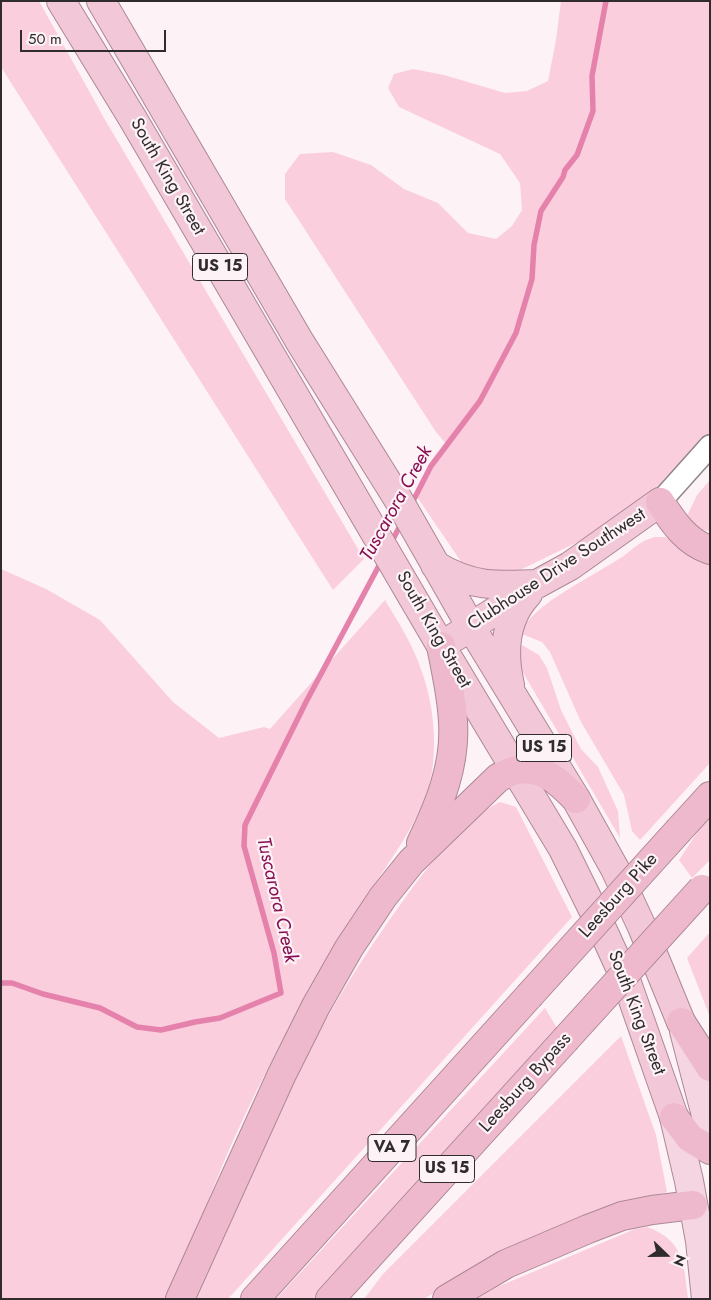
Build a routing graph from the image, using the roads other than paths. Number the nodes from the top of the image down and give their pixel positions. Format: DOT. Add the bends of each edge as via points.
graph roads {
  1 [pos="61,1"];
  2 [pos="100,1"];
  3 [pos="710,446"];
  4 [pos="660,502"];
  5 [pos="710,550"];
  6 [pos="435,564"];
  7 [pos="537,584"];
  8 [pos="471,627"];
  9 [pos="441,646"];
  10 [pos="513,697"];
  11 [pos="516,770"];
  12 [pos="710,796"];
  13 [pos="576,799"];
  14 [pos="411,862"];
  15 [pos="707,885"];
  16 [pos="681,1022"];
  17 [pos="710,1067"];
  18 [pos="674,1117"];
  19 [pos="710,1131"];
  20 [pos="710,1150"];
  21 [pos="693,1205"];
  22 [pos="180,1299"];
  23 [pos="255,1299"];
  24 [pos="330,1299"];
  25 [pos="447,1299"];
  26 [pos="706,1299"];
  1 -- 9 [label="highway, South King Street / US 15"];
  2 -- 6 [label="highway, South King Street / US 15"];
  3 -- 4 [label="street, Clubhouse Drive Southwest"];
  4 -- 5 [label="highway" via="688,539"];
  4 -- 7 [label="highway, Clubhouse Drive Southwest" via="570,566"];
  6 -- 7 [label="highway" via="451,574 483,585"];
  6 -- 8 [label="highway, South King Street / US 15"];
  7 -- 8 [label="highway, Clubhouse Drive Southwest"];
  7 -- 10 [label="highway" via="518,604 511,619 505,654"];
  8 -- 9 [label="highway, Clubhouse Drive Southwest"];
  8 -- 10 [label="highway, South King Street / US 15"];
  9 -- 11 [label="highway, South King Street"];
  9 -- 14 [label="highway" via="454,723 451,757 437,808"];
  10 -- 13 [label="highway, South King Street / US 15"];
  11 -- 13 [label="highway" via="546,774 556,779"];
  11 -- 14 [label="highway" via="498,778"];
  11 -- 18 [label="highway, South King Street" via="563,849 600,924 630,991"];
  12 -- 23 [label="highway, Leesburg Pike / VA 7, bridge"];
  13 -- 16 [label="highway, South King Street / US 15" via="642,927"];
  14 -- 22 [label="highway" via="354,940 316,1006"];
  15 -- 24 [label="highway, Leesburg Bypass / US 15, bridge"];
  16 -- 17 [label="highway, US 15"];
  16 -- 19 [label="main road, South King Street"];
  18 -- 20 [label="highway" via="690,1138"];
  18 -- 21 [label="main road, South King Street"];
  21 -- 25 [label="highway" via="622,1216 506,1264"];
  21 -- 26 [label="main road, South King Street"];
}
